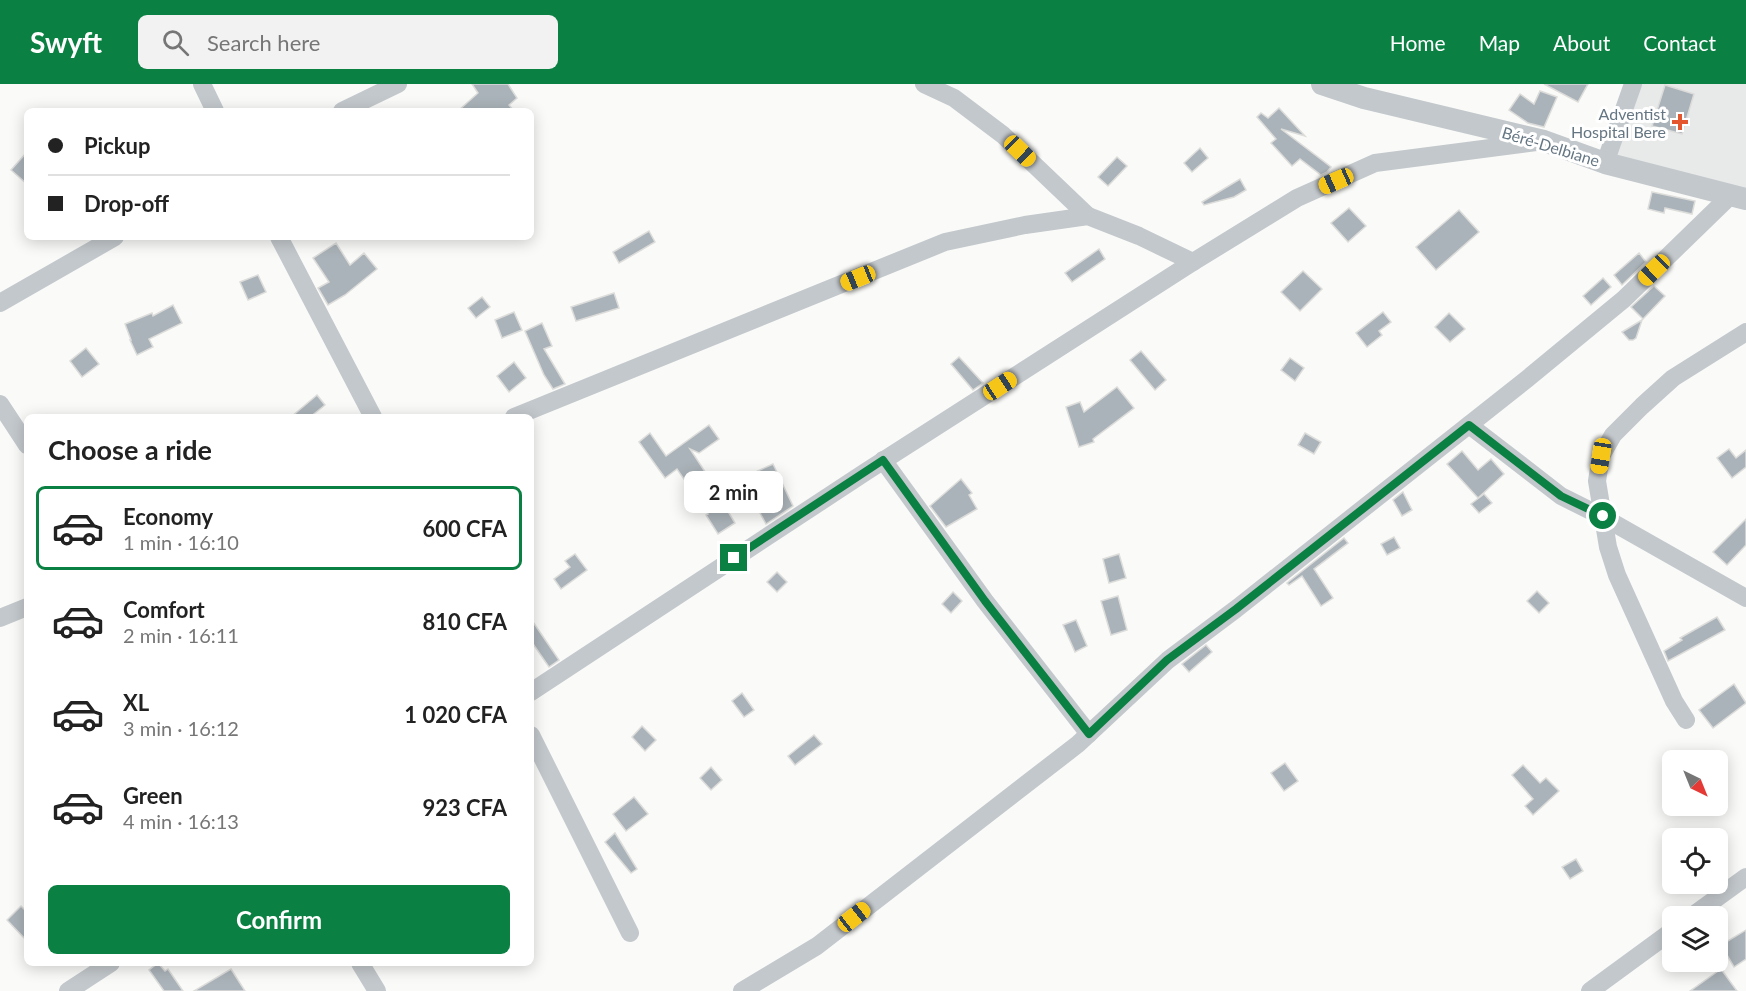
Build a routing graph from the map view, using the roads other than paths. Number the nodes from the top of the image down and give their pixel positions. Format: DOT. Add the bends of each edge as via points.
graph roads {
  1 [pos="202,84"];
  2 [pos="398,84"];
  3 [pos="924,84"];
  4 [pos="1322,84"];
  5 [pos="1633,84"];
  6 [pos="214,108"];
  7 [pos="348,108"];
  8 [pos="1544,141"];
  9 [pos="1605,163"];
  10 [pos="1738,197"];
  11 [pos="1088,216"];
  12 [pos="110,240"];
  13 [pos="281,240"];
  14 [pos="1193,262"];
  15 [pos="0,303"];
  16 [pos="1746,332"];
  17 [pos="0,404"];
  18 [pos="371,414"];
  19 [pos="521,414"];
  20 [pos="1469,425"];
  21 [pos="24,440"];
  22 [pos="883,460"];
  23 [pos="1603,516"];
  24 [pos="1746,598"];
  25 [pos="24,608"];
  26 [pos="0,618"];
  27 [pos="534,690"];
  28 [pos="1686,720"];
  29 [pos="1089,734"];
  30 [pos="534,741"];
  31 [pos="1746,877"];
  32 [pos="1706,906"];
  33 [pos="630,933"];
  34 [pos="1662,938"];
  35 [pos="106,966"];
  36 [pos="362,966"];
  37 [pos="68,991"];
  38 [pos="377,991"];
  39 [pos="742,991"];
  40 [pos="1590,991"];
  1 -- 6 [label="street"];
  2 -- 7 [label="street"];
  3 -- 11 [label="street" via="954,98 1003,135"];
  4 -- 8 [label="street, Béré-Delbiane" via="1364,98"];
  5 -- 9 [label="street"];
  8 -- 9 [label="street, Béré-Delbiane"];
  8 -- 14 [label="street" via="1375,163 1297,198"];
  9 -- 10 [label="street, Béré-Delbiane"];
  10 -- 20 [label="street" via="1624,299"];
  11 -- 14 [label="street"];
  11 -- 19 [label="street" via="945,242"];
  12 -- 15 [label="street"];
  13 -- 18 [label="street"];
  14 -- 22 [label="street"];
  16 -- 23 [label="street" via="1673,378 1613,435 1601,456 1597,482"];
  17 -- 21 [label="street"];
  20 -- 23 [label="street" via="1561,496"];
  20 -- 29 [label="street" via="1167,660"];
  22 -- 27 [label="street"];
  22 -- 29 [label="street" via="985,601"];
  23 -- 24 [label="street"];
  23 -- 28 [label="street" via="1617,575"];
  25 -- 26 [label="street"];
  29 -- 39 [label="street" via="817,946"];
  30 -- 33 [label="street"];
  31 -- 32 [label="street"];
  34 -- 40 [label="street"];
  35 -- 37 [label="street"];
  36 -- 38 [label="street"];
}
